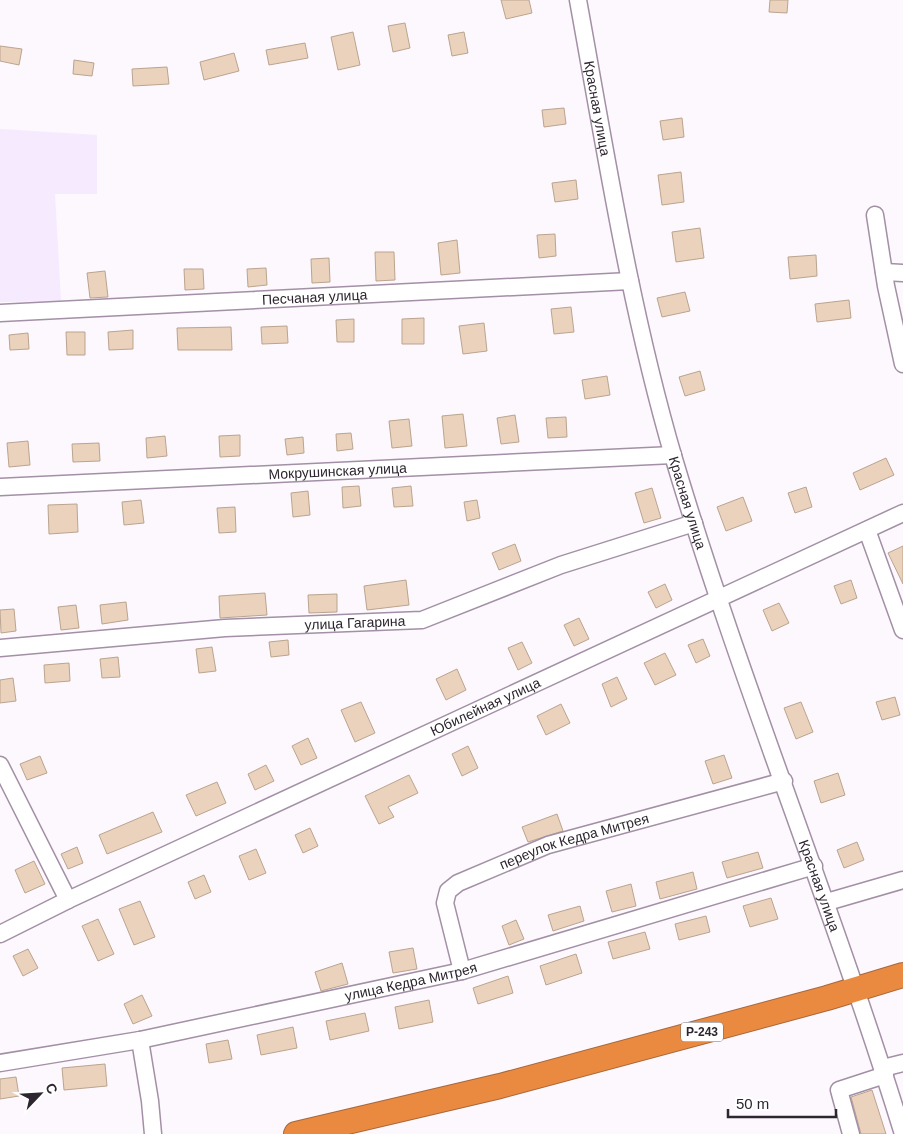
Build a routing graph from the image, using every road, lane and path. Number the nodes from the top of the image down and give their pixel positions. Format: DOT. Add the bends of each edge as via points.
graph roads {
  1 [pos="578,0"];
  2 [pos="875,215"];
  3 [pos="884,272"];
  4 [pos="903,273"];
  5 [pos="630,281"];
  6 [pos="0,313"];
  7 [pos="903,364"];
  8 [pos="673,456"];
  9 [pos="0,487"];
  10 [pos="903,513"];
  11 [pos="694,523"];
  12 [pos="867,530"];
  13 [pos="720,600"];
  14 [pos="903,630"];
  15 [pos="0,648"];
  16 [pos="0,764"];
  17 [pos="784,781"];
  18 [pos="814,866"];
  19 [pos="903,880"];
  20 [pos="68,900"];
  21 [pos="826,902"];
  22 [pos="0,934"];
  23 [pos="462,972"];
  24 [pos="903,974"];
  25 [pos="856,989"];
  26 [pos="140,1040"];
  27 [pos="903,1062"];
  28 [pos="0,1064"];
  29 [pos="884,1072"];
  30 [pos="153,1134"];
  31 [pos="296,1134"];
  32 [pos="851,1134"];
  33 [pos="903,1134"];
  1 -- 5 [label="street, Красная улица"];
  2 -- 3 [label="street"];
  3 -- 4 [label="street"];
  3 -- 7 [label="street"];
  5 -- 6 [label="street, Песчаная улица"];
  5 -- 8 [label="street, Красная улица"];
  8 -- 9 [label="street, Мокрушинская улица"];
  8 -- 11 [label="street, Красная улица"];
  10 -- 12 [label="street, Юбилейная улица"];
  11 -- 13 [label="street, Красная улица"];
  11 -- 15 [label="street, улица Гагарина" via="561,565 422,620 225,628"];
  12 -- 13 [label="street, Юбилейная улица"];
  12 -- 14 [label="street"];
  13 -- 17 [label="street, Красная улица"];
  13 -- 20 [label="street, Юбилейная улица"];
  16 -- 20 [label="street"];
  17 -- 18 [label="street, Красная улица"];
  17 -- 23 [label="street, переулок Кедра Митрея" via="548,846 458,883 448,891 445,903"];
  18 -- 21 [label="street, Красная улица"];
  18 -- 23 [label="street, улица Кедра Митрея"];
  19 -- 21 [label="street"];
  20 -- 22 [label="street, Юбилейная улица"];
  21 -- 25 [label="street, Красная улица"];
  23 -- 26 [label="street, улица Кедра Митрея"];
  24 -- 25 [label="highway, Р-243"];
  25 -- 29 [label="street, Красная улица"];
  25 -- 31 [label="highway, Р-243" via="500,1086"];
  26 -- 28 [label="street, улица Кедра Митрея"];
  26 -- 30 [label="street"];
  27 -- 29 [label="street"];
  29 -- 32 [label="street" via="839,1090"];
  29 -- 33 [label="street, Красная улица"];
}
